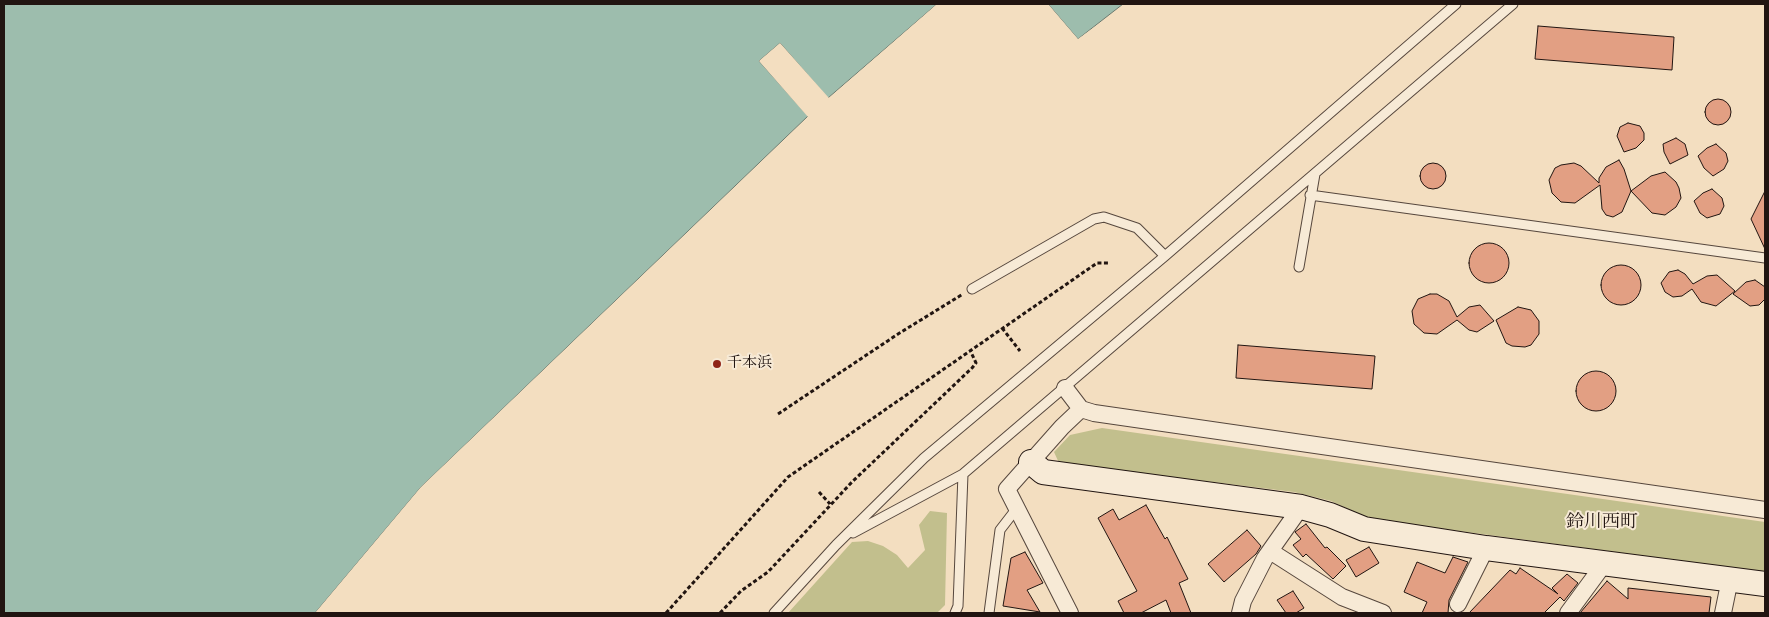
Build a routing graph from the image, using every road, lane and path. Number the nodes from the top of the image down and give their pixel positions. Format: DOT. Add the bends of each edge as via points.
graph roads {
  1 [pos="1456,4"];
  2 [pos="1513,4"];
  3 [pos="1315,174"];
  4 [pos="1310,194"];
  5 [pos="1165,256"];
  6 [pos="1765,258"];
  7 [pos="1109,263"];
  8 [pos="1299,267"];
  9 [pos="972,289"];
  10 [pos="1002,328"];
  11 [pos="970,350"];
  12 [pos="1020,351"];
  13 [pos="1065,388"];
  14 [pos="1081,409"];
  15 [pos="778,414"];
  16 [pos="1031,462"];
  17 [pos="963,474"];
  18 [pos="819,492"];
  19 [pos="830,504"];
  20 [pos="1301,507"];
  21 [pos="1017,508"];
  22 [pos="1765,510"];
  23 [pos="836,545"];
  24 [pos="1486,548"];
  25 [pos="1270,551"];
  26 [pos="1604,564"];
  27 [pos="1730,579"];
  28 [pos="1765,584"];
  29 [pos="1458,604"];
  30 [pos="724,609"];
  31 [pos="666,613"];
  32 [pos="720,613"];
  33 [pos="728,613"];
  34 [pos="774,613"];
  35 [pos="954,613"];
  36 [pos="988,613"];
  37 [pos="1070,613"];
  38 [pos="1240,613"];
  39 [pos="1383,613"];
  40 [pos="1568,613"];
  41 [pos="1723,613"];
  1 -- 5 [label="lane"];
  2 -- 3 [label="lane"];
  3 -- 4 [label="lane"];
  3 -- 13 [label="lane"];
  4 -- 6 [label="lane"];
  4 -- 8 [label="lane"];
  5 -- 9 [label="lane" via="1137,228 1104,217 1094,219"];
  5 -- 23 [label="lane" via="924,458"];
  7 -- 10 [label="path" via="1097,263"];
  9 -- 15 [label="path"];
  10 -- 11 [label="path"];
  10 -- 12 [label="path"];
  11 -- 19 [label="path" via="976,363 972,368"];
  11 -- 31 [label="path" via="788,477"];
  13 -- 14 [label="street"];
  13 -- 17 [label="lane"];
  14 -- 16 [label="street"];
  14 -- 22 [label="street"];
  16 -- 20 [label="street" via="1042,472"];
  16 -- 21 [label="street" via="1007,489"];
  17 -- 23 [label="lane" via="863,527"];
  17 -- 35 [label="lane" via="958,606"];
  18 -- 19 [label="path"];
  19 -- 30 [label="path" via="768,572 741,591"];
  20 -- 24 [label="street" via="1364,529"];
  20 -- 25 [label="street"];
  21 -- 36 [label="lane" via="1000,530"];
  21 -- 37 [label="street"];
  23 -- 34 [label="lane"];
  24 -- 26 [label="street"];
  24 -- 29 [label="street"];
  25 -- 38 [label="street" via="1243,601"];
  25 -- 39 [label="street" via="1342,597"];
  26 -- 27 [label="street"];
  26 -- 40 [label="street"];
  27 -- 28 [label="street"];
  27 -- 41 [label="street"];
  30 -- 32 [label="path"];
  30 -- 33 [label="path"];
}
